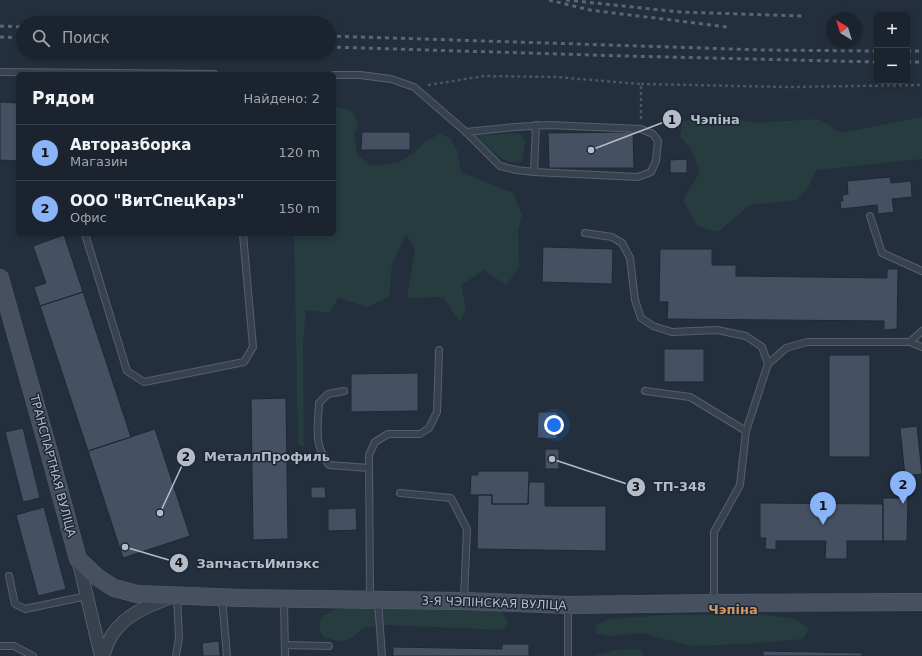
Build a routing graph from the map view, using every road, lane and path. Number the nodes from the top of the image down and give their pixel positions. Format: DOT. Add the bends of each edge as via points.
graph roads {
  1 [pos="0,72"];
  2 [pos="16,72"];
  3 [pos="336,75"];
  4 [pos="641,84"];
  5 [pos="922,84"];
  6 [pos="414,87"];
  7 [pos="642,114"];
  8 [pos="536,126"];
  9 [pos="466,132"];
  10 [pos="534,172"];
  11 [pos="870,216"];
  12 [pos="585,233"];
  13 [pos="86,236"];
  14 [pos="243,236"];
  15 [pos="922,271"];
  16 [pos="0,278"];
  17 [pos="922,331"];
  18 [pos="910,342"];
  19 [pos="922,347"];
  20 [pos="439,350"];
  21 [pos="768,364"];
  22 [pos="645,390"];
  23 [pos="344,391"];
  24 [pos="746,431"];
  25 [pos="369,468"];
  26 [pos="400,493"];
  27 [pos="78,559"];
  28 [pos="9,576"];
  29 [pos="176,595"];
  30 [pos="87,596"];
  31 [pos="222,597"];
  32 [pos="284,598"];
  33 [pos="374,600"];
  34 [pos="464,601"];
  35 [pos="922,602"];
  36 [pos="714,603"];
  37 [pos="568,606"];
  38 [pos="285,645"];
  39 [pos="0,646"];
  40 [pos="329,646"];
  41 [pos="33,656"];
  42 [pos="102,656"];
  43 [pos="176,656"];
  44 [pos="227,656"];
  45 [pos="285,656"];
  46 [pos="382,656"];
  47 [pos="568,656"];
  1 -- 2 [label="lane"];
  3 -- 6 [label="lane" via="391,79"];
  4 -- 5 [label="path" via="789,87"];
  4 -- 6 [label="path" via="556,77 484,76"];
  4 -- 7 [label="path"];
  6 -- 9 [label="lane"];
  8 -- 9 [label="lane"];
  8 -- 10 [label="lane"];
  8 -- 10 [label="lane" via="641,129 653,134 658,141 656,161 651,172 638,177"];
  9 -- 10 [label="lane" via="500,166"];
  11 -- 15 [label="lane" via="882,253"];
  12 -- 21 [label="lane" via="612,237 622,243 630,258 635,300 641,318 653,326 672,332 717,330 746,336 762,347"];
  13 -- 14 [label="lane" via="127,371 144,382 244,362 253,347"];
  16 -- 27 [label="main road, ТРАНСПАРТНАЯ ВУЛІЦА"];
  17 -- 18 [label="lane"];
  18 -- 19 [label="lane"];
  18 -- 21 [label="lane" via="807,342 786,348"];
  20 -- 25 [label="lane" via="437,412 429,428 420,434 388,434 375,442 369,455"];
  21 -- 24 [label="lane"];
  22 -- 24 [label="lane" via="690,397"];
  23 -- 25 [label="lane" via="328,394 319,403 317,442 322,456 329,465"];
  24 -- 36 [label="lane" via="740,485 714,532"];
  25 -- 33 [label="lane"];
  26 -- 34 [label="lane" via="451,498 467,529"];
  27 -- 29 [label="main road, 3-Я ЧЭПІНСКАЯ ВУЛІЦА" via="114,588 137,594"];
  27 -- 30 [label="street, ТРАНСПАРТНАЯ ВУЛІЦА"];
  28 -- 30 [label="lane" via="15,604 25,609"];
  29 -- 31 [label="main road, 3-Я ЧЭПІНСКАЯ ВУЛІЦА"];
  29 -- 42 [label="street" via="127,618 112,636"];
  29 -- 43 [label="lane" via="179,637"];
  30 -- 42 [label="street, ТРАНСПАРТНАЯ ВУЛІЦА"];
  31 -- 32 [label="main road, 3-Я ЧЭПІНСКАЯ ВУЛІЦА"];
  31 -- 44 [label="lane"];
  32 -- 33 [label="main road, 3-Я ЧЭПІНСКАЯ ВУЛІЦА"];
  32 -- 38 [label="lane"];
  33 -- 34 [label="main road, 3-Я ЧЭПІНСКАЯ ВУЛІЦА"];
  33 -- 46 [label="lane"];
  34 -- 37 [label="main road, 3-Я ЧЭПІНСКАЯ ВУЛІЦА"];
  35 -- 36 [label="main road, 3-Я ЧЭПІНСКАЯ ВУЛІЦА"];
  36 -- 37 [label="main road, 3-Я ЧЭПІНСКАЯ ВУЛІЦА"];
  37 -- 47 [label="lane"];
  38 -- 40 [label="lane"];
  38 -- 45 [label="lane"];
  39 -- 41 [label="lane" via="14,646"];
}
